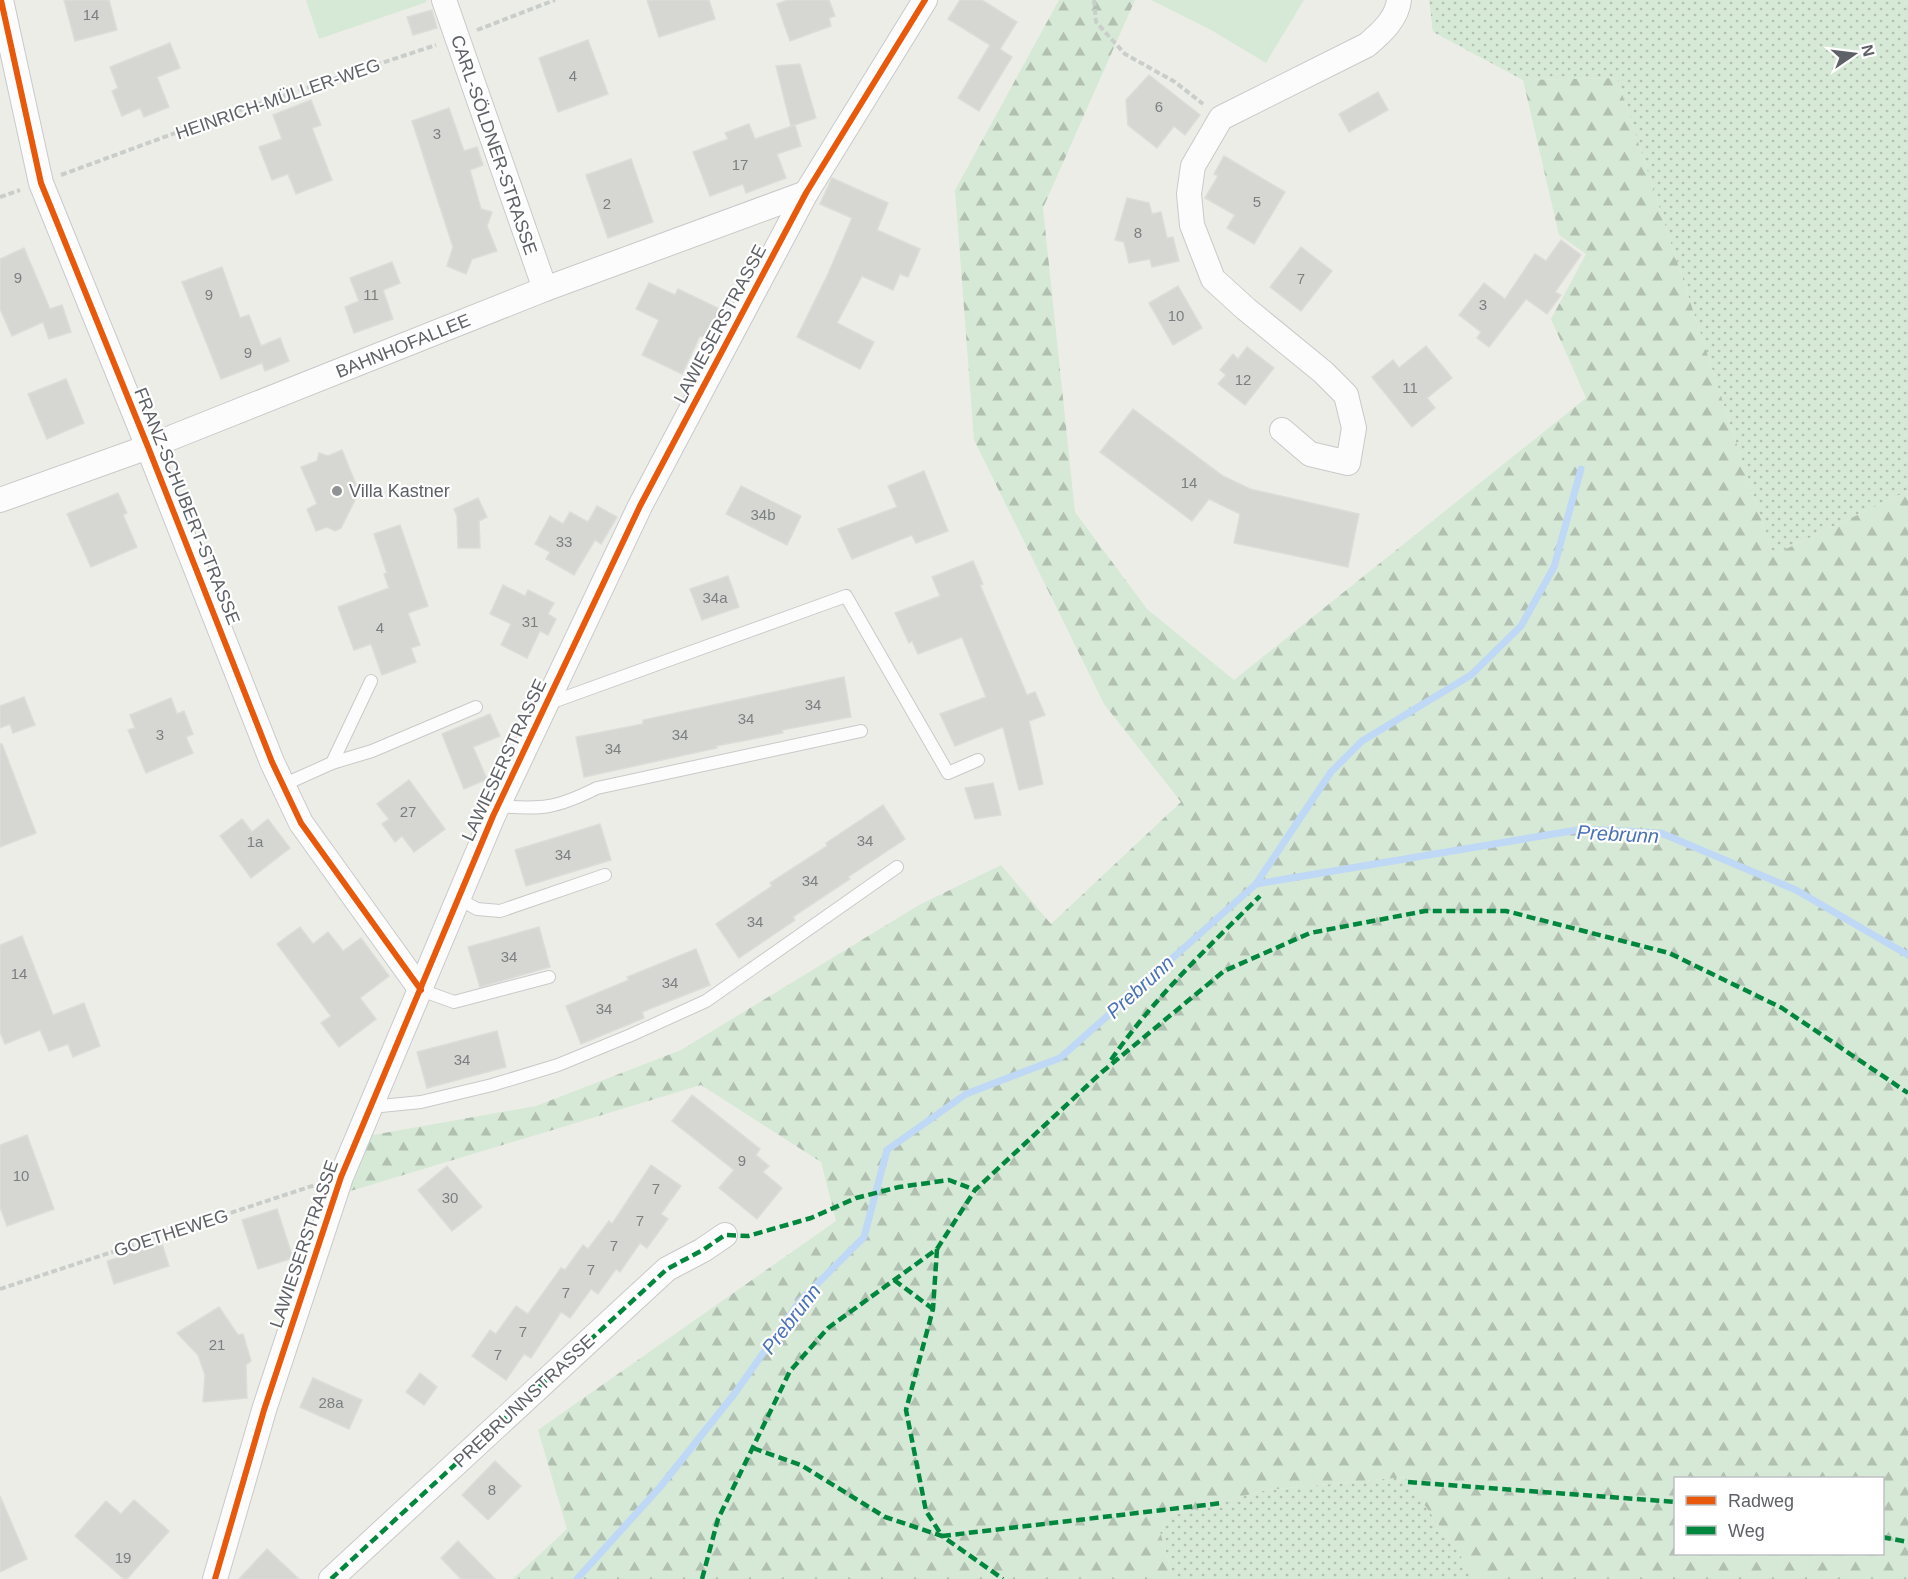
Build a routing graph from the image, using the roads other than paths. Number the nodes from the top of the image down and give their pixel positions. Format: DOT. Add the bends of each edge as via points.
graph roads {
  1 [pos="1,0"];
  2 [pos="444,0"];
  3 [pos="925,0"];
  4 [pos="1400,0"];
  5 [pos="806,193"];
  6 [pos="545,289"];
  7 [pos="1282,430"];
  8 [pos="148,447"];
  9 [pos="0,500"];
  10 [pos="371,681"];
  11 [pos="546,704"];
  12 [pos="476,707"];
  13 [pos="861,731"];
  14 [pos="978,760"];
  15 [pos="332,763"];
  16 [pos="283,785"];
  17 [pos="498,806"];
  18 [pos="897,867"];
  19 [pos="605,875"];
  20 [pos="459,899"];
  21 [pos="549,978"];
  22 [pos="421,990"];
  23 [pos="371,1107"];
  24 [pos="725,1235"];
  25 [pos="215,1579"];
  26 [pos="331,1579"];
  1 -- 8 [label="street, FRANZ-SCHUBERT-STRASSE" via="41,183"];
  2 -- 6 [label="street, CARL-SÖLDNER-STRASSE"];
  3 -- 5 [label="street, LAWIESERSTRASSE"];
  4 -- 7 [label="street" via="1385,30 1368,45 1221,118 1193,165 1189,194 1192,225 1213,279 1346,395 1354,428 1348,463 1310,454"];
  5 -- 6 [label="street, BAHNHOFALLEE"];
  5 -- 11 [label="street, LAWIESERSTRASSE" via="640,506"];
  6 -- 8 [label="street, BAHNHOFALLEE"];
  8 -- 9 [label="street, BAHNHOFALLEE"];
  8 -- 16 [label="street, FRANZ-SCHUBERT-STRASSE"];
  10 -- 15 [label="lane"];
  11 -- 14 [label="lane" via="846,596 948,773"];
  11 -- 17 [label="street, LAWIESERSTRASSE"];
  12 -- 15 [label="lane" via="372,751"];
  13 -- 17 [label="lane" via="597,788 547,808"];
  15 -- 16 [label="lane"];
  16 -- 22 [label="street, FRANZ-SCHUBERT-STRASSE" via="301,823"];
  17 -- 20 [label="street, LAWIESERSTRASSE"];
  18 -- 23 [label="lane" via="706,1001 558,1065 421,1102"];
  19 -- 20 [label="lane" via="500,911 477,909"];
  20 -- 22 [label="street, LAWIESERSTRASSE"];
  21 -- 22 [label="lane" via="454,1002"];
  22 -- 23 [label="street, LAWIESERSTRASSE"];
  23 -- 25 [label="street, LAWIESERSTRASSE" via="341,1177 264,1410"];
  24 -- 26 [label="street, PREBRUNNSTRASSE" via="667,1269"];
}
